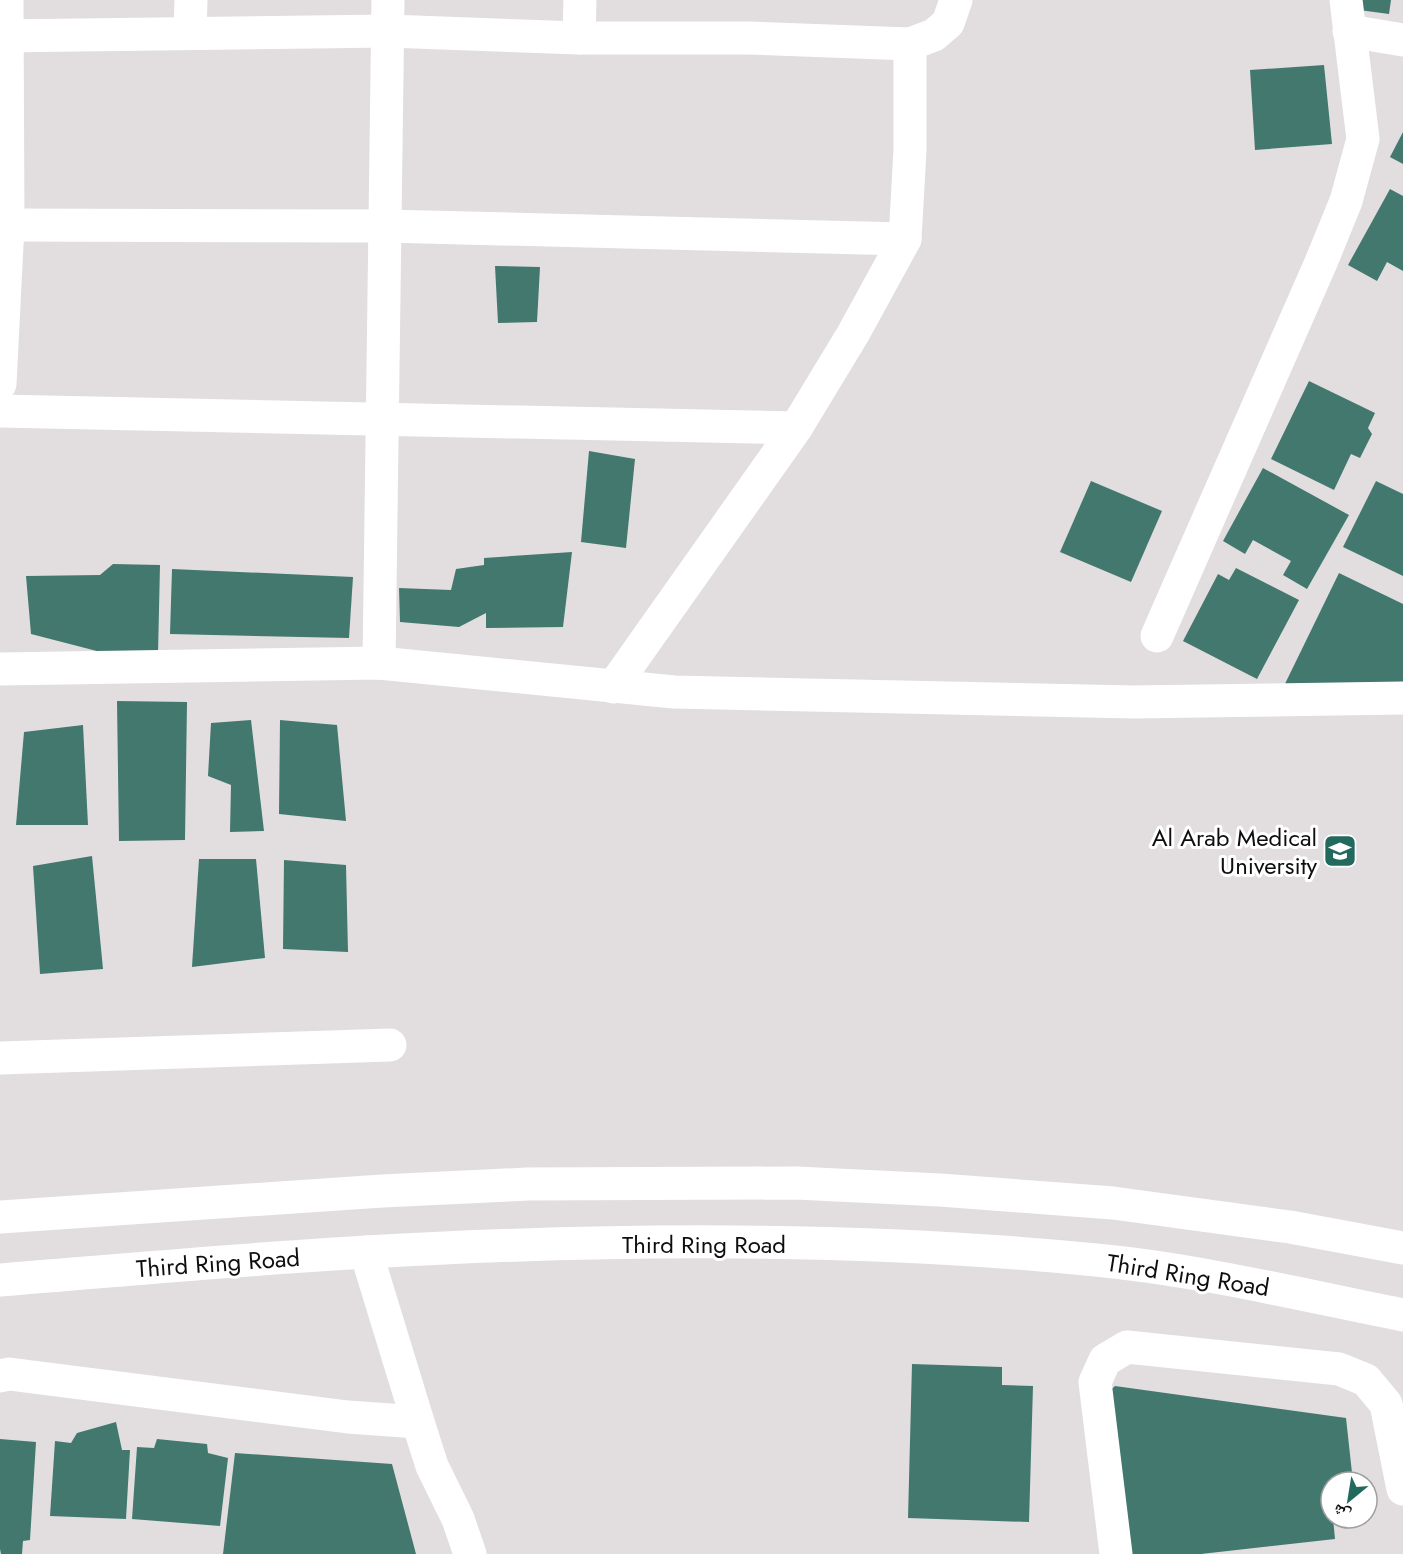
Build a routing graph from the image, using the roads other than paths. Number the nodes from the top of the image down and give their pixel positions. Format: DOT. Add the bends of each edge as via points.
graph roads {
  1 [pos="7,0"];
  2 [pos="191,0"];
  3 [pos="580,0"];
  4 [pos="956,0"];
  5 [pos="388,15"];
  6 [pos="1347,15"];
  7 [pos="190,33"];
  8 [pos="3,36"];
  9 [pos="579,38"];
  10 [pos="1403,40"];
  11 [pos="910,44"];
  12 [pos="8,225"];
  13 [pos="385,226"];
  14 [pos="905,239"];
  15 [pos="0,384"];
  16 [pos="0,411"];
  17 [pos="382,420"];
  18 [pos="796,428"];
  19 [pos="1157,636"];
  20 [pos="379,663"];
  21 [pos="0,669"];
  22 [pos="613,687"];
  23 [pos="1403,698"];
  24 [pos="390,1045"];
  25 [pos="0,1058"];
  26 [pos="0,1217"];
  27 [pos="1403,1248"];
  28 [pos="366,1252"];
  29 [pos="0,1280"];
  30 [pos="1403,1315"];
  31 [pos="0,1376"];
  32 [pos="418,1422"];
  33 [pos="1403,1489"];
  34 [pos="470,1554"];
  35 [pos="1116,1554"];
  1 -- 8 [label="main road"];
  2 -- 7 [label="main road"];
  3 -- 9 [label="main road"];
  4 -- 11 [label="main road" via="948,23 934,35"];
  5 -- 7 [label="main road"];
  5 -- 9 [label="main road"];
  5 -- 13 [label="main road"];
  6 -- 10 [label="main road"];
  6 -- 19 [label="main road" via="1363,139 1346,201"];
  7 -- 8 [label="main road"];
  8 -- 12 [label="main road"];
  9 -- 11 [label="main road" via="749,38"];
  11 -- 14 [label="main road"];
  12 -- 13 [label="main road"];
  12 -- 15 [label="main road"];
  13 -- 14 [label="main road"];
  13 -- 17 [label="main road"];
  14 -- 18 [label="main road"];
  16 -- 17 [label="main road"];
  17 -- 18 [label="main road"];
  17 -- 20 [label="main road"];
  18 -- 22 [label="main road"];
  20 -- 21 [label="main road"];
  20 -- 22 [label="main road"];
  22 -- 23 [label="main road" via="674,692 1134,702"];
  24 -- 25 [label="main road"];
  26 -- 27 [label="main road" via="528,1184 796,1183 1113,1203 1290,1227"];
  28 -- 29 [label="main road, Third Ring Road"];
  28 -- 30 [label="main road, Third Ring Road" via="733,1242 949,1248 1100,1260 1197,1274"];
  28 -- 32 [label="main road"];
  31 -- 32 [label="main road"];
  32 -- 34 [label="main road" via="432,1466"];
  33 -- 35 [label="main road" via="1386,1404 1366,1380 1339,1369 1127,1347 1106,1360 1095,1382"];
}
